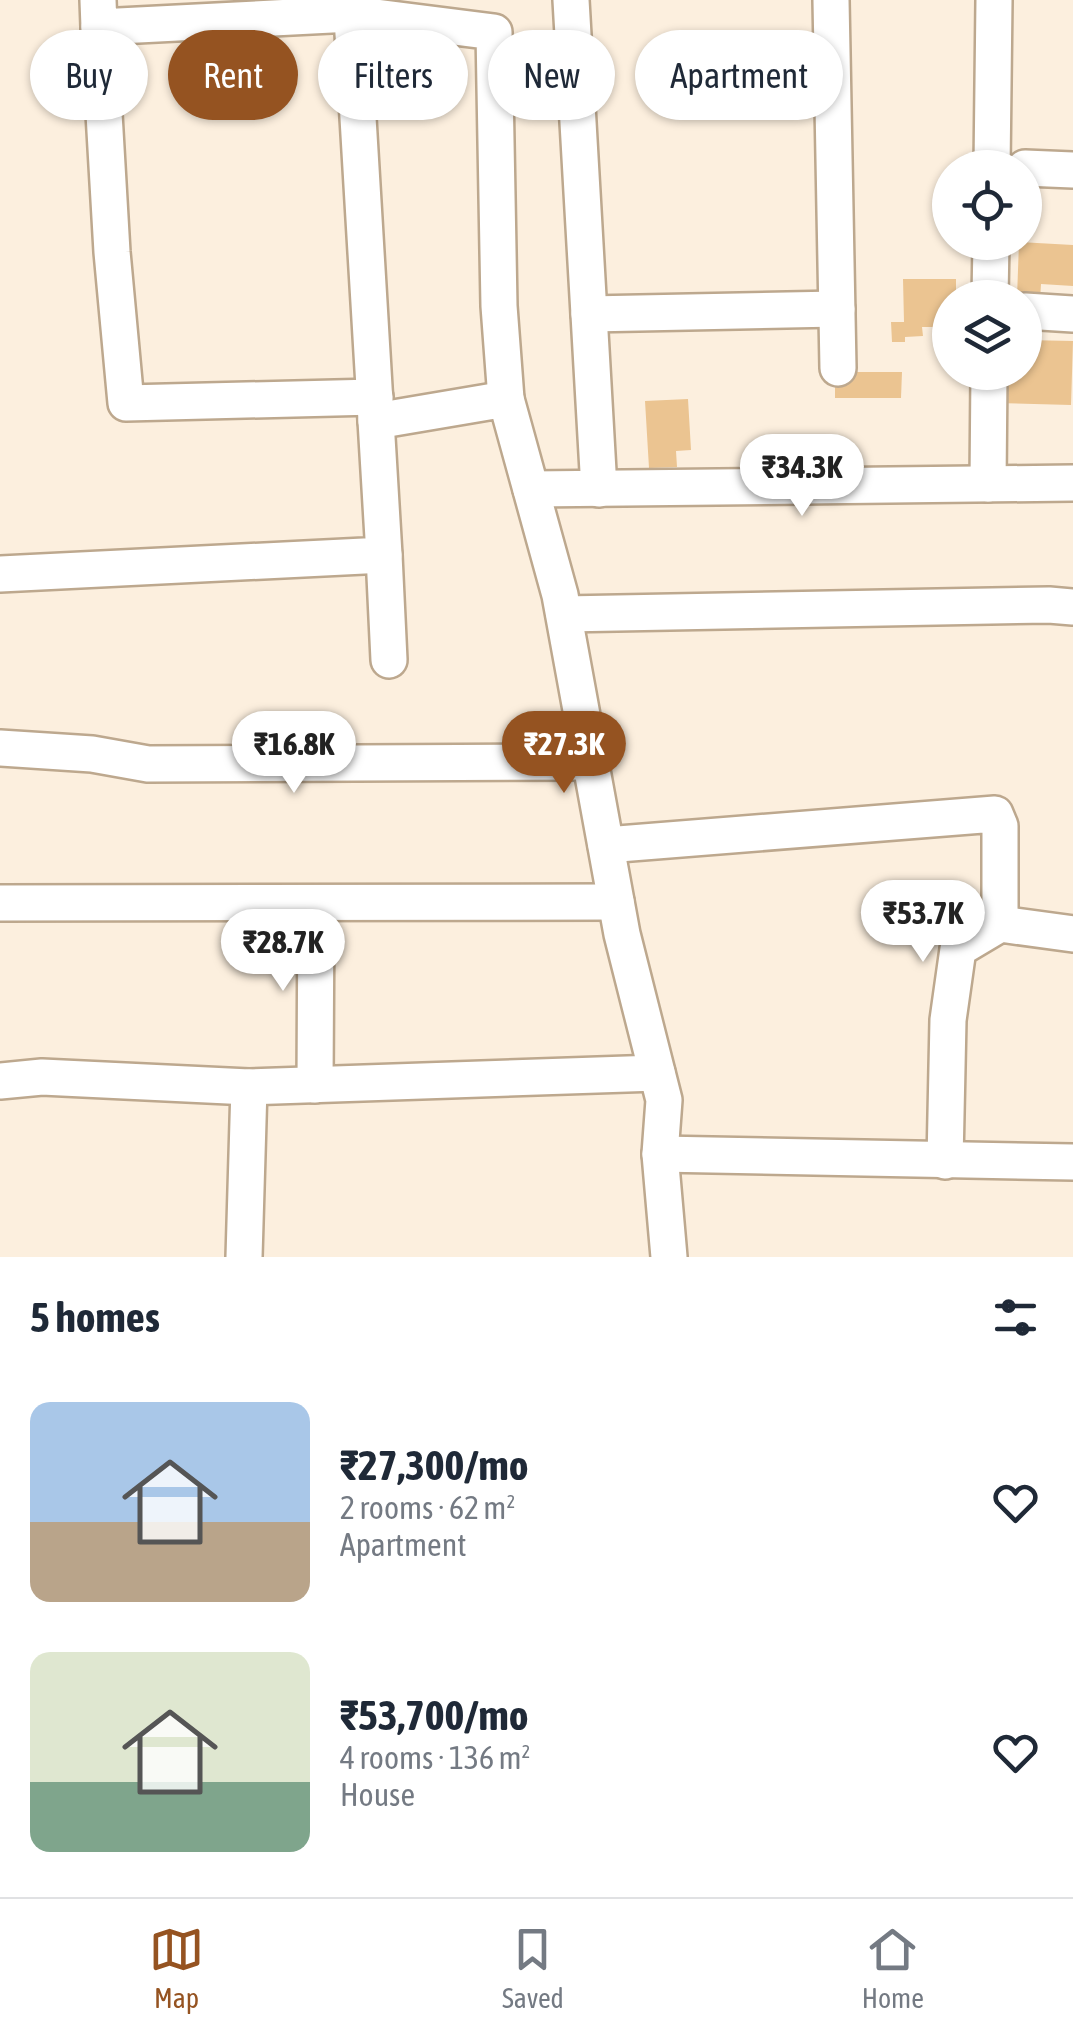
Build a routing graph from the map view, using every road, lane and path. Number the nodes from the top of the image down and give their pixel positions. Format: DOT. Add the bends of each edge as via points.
graph roads {
  1 [pos="571,0"];
  2 [pos="830,0"];
  3 [pos="994,0"];
  4 [pos="351,7"];
  5 [pos="98,13"];
  6 [pos="992,150"];
  7 [pos="1042,169"];
  8 [pos="1073,170"];
  9 [pos="837,309"];
  10 [pos="1042,312"];
  11 [pos="590,314"];
  12 [pos="1073,314"];
  13 [pos="838,368"];
  14 [pos="989,390"];
  15 [pos="506,399"];
  16 [pos="376,409"];
  17 [pos="1073,483"];
  18 [pos="988,484"];
  19 [pos="599,488"];
  20 [pos="531,489"];
  21 [pos="384,555"];
  22 [pos="0,574"];
  23 [pos="1073,606"];
  24 [pos="564,614"];
  25 [pos="389,660"];
  26 [pos="0,748"];
  27 [pos="591,762"];
  28 [pos="606,844"];
  29 [pos="616,902"];
  30 [pos="0,903"];
  31 [pos="316,903"];
  32 [pos="1000,924"];
  33 [pos="1073,934"];
  34 [pos="657,1073"];
  35 [pos="0,1081"];
  36 [pos="316,1085"];
  37 [pos="249,1087"];
  38 [pos="660,1154"];
  39 [pos="945,1161"];
  40 [pos="1073,1162"];
  41 [pos="244,1257"];
  42 [pos="669,1257"];
  1 -- 11 [label="street"];
  2 -- 9 [label="street"];
  3 -- 6 [label="street"];
  4 -- 5 [label="street"];
  4 -- 15 [label="street" via="494,32"];
  4 -- 16 [label="street"];
  5 -- 16 [label="street" via="126,403"];
  7 -- 8 [label="street"];
  9 -- 11 [label="street"];
  9 -- 13 [label="street"];
  10 -- 12 [label="street"];
  11 -- 19 [label="street"];
  14 -- 18 [label="street"];
  15 -- 16 [label="street"];
  15 -- 20 [label="street"];
  16 -- 21 [label="street"];
  17 -- 18 [label="street"];
  18 -- 19 [label="street"];
  19 -- 20 [label="street"];
  20 -- 24 [label="street"];
  21 -- 22 [label="street"];
  21 -- 25 [label="street"];
  23 -- 24 [label="street"];
  24 -- 27 [label="street"];
  26 -- 27 [label="street" via="148,764"];
  27 -- 28 [label="street"];
  28 -- 29 [label="street"];
  28 -- 32 [label="street" via="994,814 1000,826"];
  29 -- 31 [label="street"];
  29 -- 34 [label="street"];
  30 -- 31 [label="street"];
  31 -- 36 [label="street"];
  32 -- 33 [label="street"];
  32 -- 39 [label="street" via="958,949 948,1020"];
  34 -- 36 [label="street"];
  34 -- 38 [label="street" via="664,1100"];
  35 -- 37 [label="street" via="42,1077"];
  36 -- 37 [label="street"];
  37 -- 41 [label="street"];
  38 -- 39 [label="street"];
  38 -- 42 [label="street"];
  39 -- 40 [label="street"];
}
